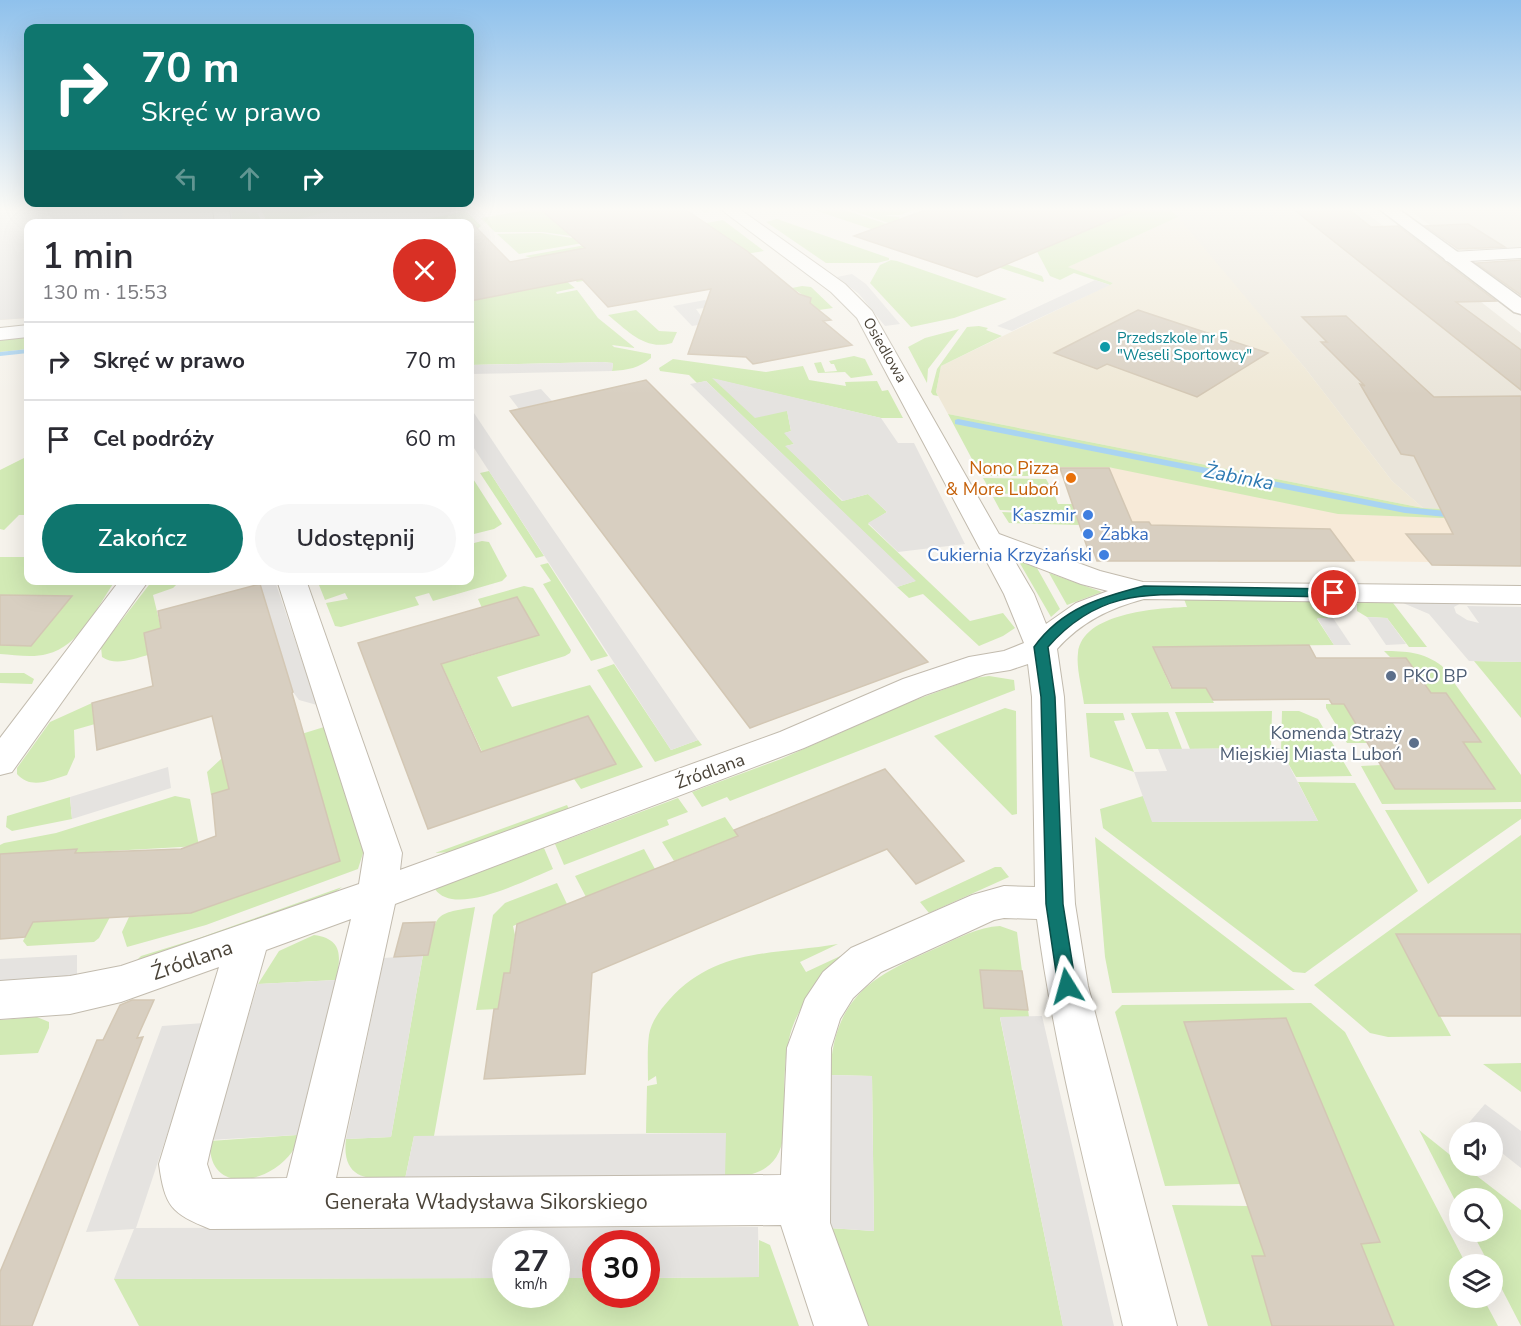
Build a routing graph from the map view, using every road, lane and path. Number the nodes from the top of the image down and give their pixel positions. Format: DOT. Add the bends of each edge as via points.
graph roads {
  1 [pos="813,270"];
  2 [pos="1469,270"];
  3 [pos="1521,308"];
  4 [pos="24,331"];
  5 [pos="0,334"];
  6 [pos="988,539"];
  7 [pos="131,585"];
  8 [pos="293,585"];
  9 [pos="1144,590"];
  10 [pos="1521,595"];
  11 [pos="1041,647"];
  12 [pos="0,763"];
  13 [pos="377,894"];
  14 [pos="1055,904"];
  15 [pos="248,941"];
  16 [pos="0,1000"];
  17 [pos="804,1200"];
  18 [pos="306,1203"];
  19 [pos="841,1326"];
  20 [pos="1150,1326"];
  1 -- 6 [label="street, Osiedlowa" via="849,297 871,324"];
  2 -- 3 [label="street"];
  4 -- 5 [label="street"];
  6 -- 9 [label="street" via="1091,578"];
  6 -- 11 [label="street" via="1029,614"];
  7 -- 12 [label="street"];
  8 -- 13 [label="street" via="380,842 383,866"];
  9 -- 10 [label="street"];
  9 -- 11 [label="street" via="1084,609 1059,627"];
  11 -- 13 [label="street, Źródlana" via="1010,660 980,664 914,687 792,740"];
  11 -- 14 [label="street" via="1049,707"];
  13 -- 15 [label="street, Źródlana"];
  13 -- 18 [label="street, Generała Władysława Sikorskiego"];
  14 -- 17 [label="street" via="1004,902 986,906 866,960 838,985 820,1012 809,1048"];
  14 -- 20 [label="street" via="1077,1038"];
  15 -- 16 [label="street, Źródlana" via="96,991"];
  15 -- 18 [label="street" via="188,1142 183,1164 186,1184 195,1197 210,1203"];
  17 -- 18 [label="street, Generała Władysława Sikorskiego"];
  17 -- 19 [label="street" via="812,1246"];
}
